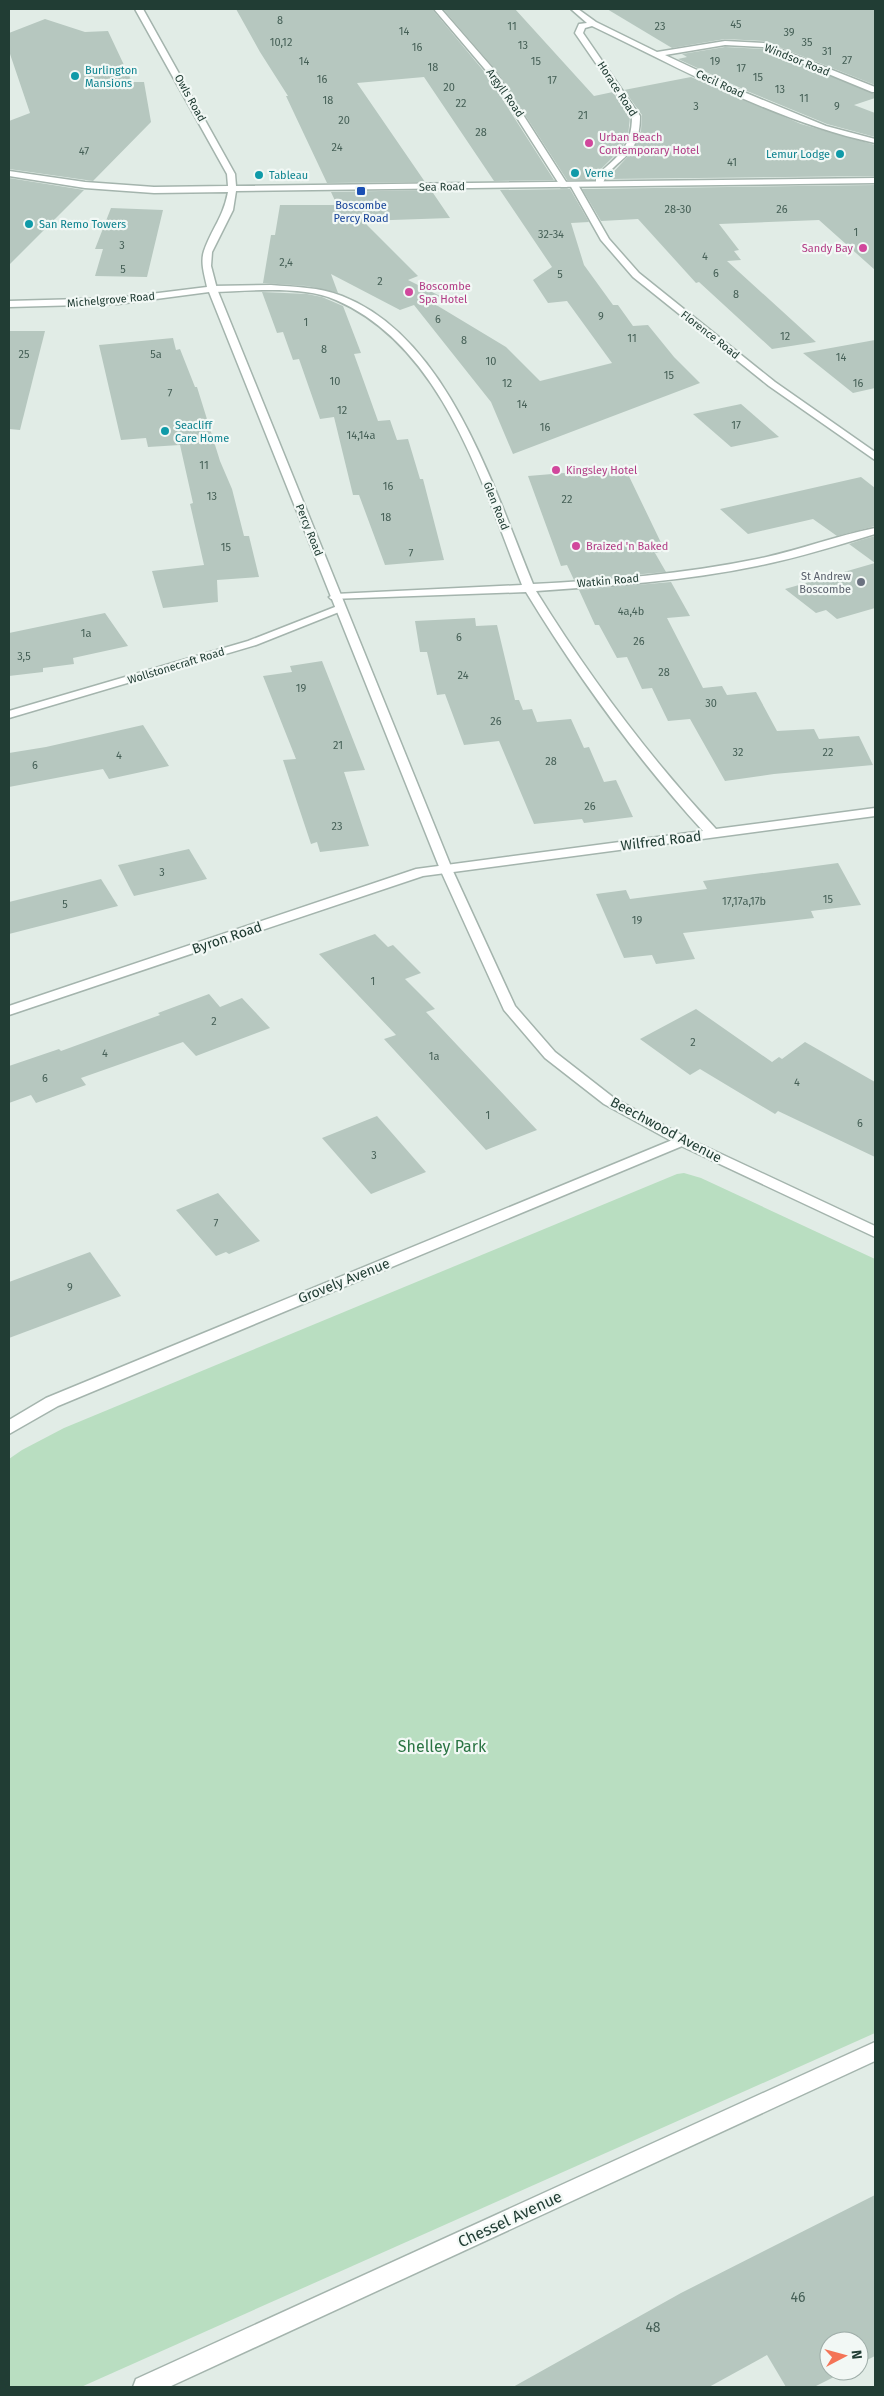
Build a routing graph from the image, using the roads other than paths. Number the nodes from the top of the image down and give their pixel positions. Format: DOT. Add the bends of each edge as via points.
graph roads {
  1 [pos="140,9"];
  2 [pos="437,9"];
  3 [pos="574,9"];
  4 [pos="593,24"];
  5 [pos="658,54"];
  6 [pos="875,90"];
  7 [pos="875,141"];
  8 [pos="9,174"];
  9 [pos="875,180"];
  10 [pos="599,184"];
  11 [pos="569,185"];
  12 [pos="232,190"];
  13 [pos="212,289"];
  14 [pos="9,304"];
  15 [pos="875,456"];
  16 [pos="875,531"];
  17 [pos="530,588"];
  18 [pos="338,602"];
  19 [pos="9,715"];
  20 [pos="875,812"];
  21 [pos="713,834"];
  22 [pos="446,869"];
  23 [pos="9,1011"];
  24 [pos="682,1141"];
  25 [pos="875,1232"];
  26 [pos="9,1428"];
  27 [pos="875,2051"];
  28 [pos="144,2387"];
  1 -- 12 [label="street, Owls Road" via="231,174"];
  2 -- 11 [label="street, Argyll Road" via="492,73"];
  3 -- 4 [label="street, Cecil Road"];
  4 -- 5 [label="street, Cecil Road"];
  4 -- 10 [label="street, Horace Road" via="582,26 580,33 636,116 637,124 632,147 599,178"];
  5 -- 6 [label="street, Windsor Road" via="726,43 764,45"];
  5 -- 7 [label="street, Cecil Road" via="743,95 823,128"];
  8 -- 12 [label="street, Sea Road" via="123,188"];
  9 -- 10 [label="street, Sea Road"];
  10 -- 11 [label="street, Sea Road"];
  11 -- 12 [label="street, Sea Road"];
  11 -- 15 [label="street, Florence Road" via="605,240 636,275 772,384"];
  12 -- 13 [label="street, Percy Road" via="229,210 208,252"];
  13 -- 14 [label="street, Michelgrove Road" via="118,301"];
  13 -- 17 [label="street, Glen Road" via="312,291 339,298 380,321 410,350 436,383 470,442"];
  13 -- 18 [label="street, Percy Road"];
  16 -- 17 [label="street, Watkin Road" via="741,566"];
  17 -- 18 [label="street, Watkin Road"];
  17 -- 21 [label="street, Glen Road" via="567,650 617,718"];
  18 -- 19 [label="street, Wollstonecraft Road" via="252,643"];
  18 -- 22 [label="street, Percy Road"];
  20 -- 21 [label="street, Wilfred Road"];
  21 -- 22 [label="street, Wilfred Road"];
  22 -- 23 [label="street, Byron Road" via="421,872"];
  22 -- 24 [label="street, Beechwood Avenue" via="509,1007 550,1055 609,1101"];
  24 -- 25 [label="street, Beechwood Avenue"];
  24 -- 26 [label="street, Grovely Avenue" via="52,1402"];
  27 -- 28 [label="street, Chessel Avenue"];
}
